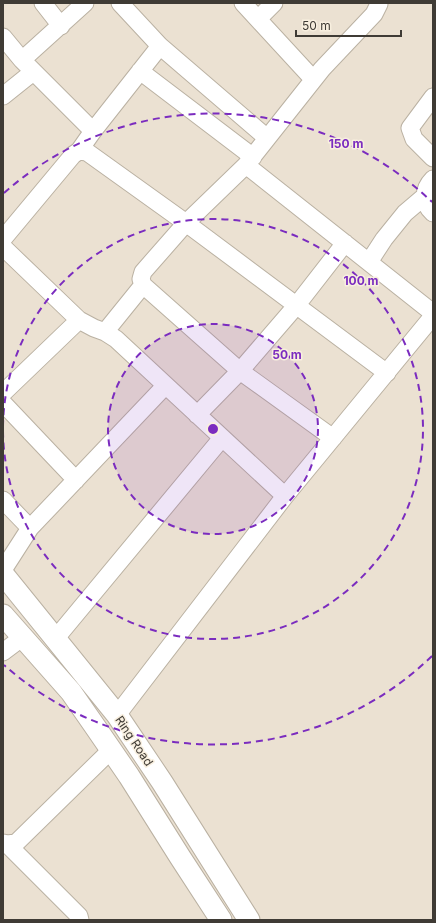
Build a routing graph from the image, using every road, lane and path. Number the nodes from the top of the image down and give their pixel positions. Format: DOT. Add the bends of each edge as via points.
graph roads {
  1 [pos="43,3"];
  2 [pos="85,3"];
  3 [pos="120,3"];
  4 [pos="243,3"];
  5 [pos="274,3"];
  6 [pos="379,3"];
  7 [pos="258,19"];
  8 [pos="61,26"];
  9 [pos="3,37"];
  10 [pos="160,46"];
  11 [pos="22,60"];
  12 [pos="140,71"];
  13 [pos="34,72"];
  14 [pos="313,79"];
  15 [pos="3,96"];
  16 [pos="433,97"];
  17 [pos="93,131"];
  18 [pos="267,138"];
  19 [pos="79,151"];
  20 [pos="433,158"];
  21 [pos="249,161"];
  22 [pos="433,179"];
  23 [pos="425,196"];
  24 [pos="433,213"];
  25 [pos="186,223"];
  26 [pos="3,239"];
  27 [pos="345,243"];
  28 [pos="3,247"];
  29 [pos="369,262"];
  30 [pos="143,286"];
  31 [pos="296,306"];
  32 [pos="433,313"];
  33 [pos="433,316"];
  34 [pos="79,320"];
  35 [pos="105,332"];
  36 [pos="240,371"];
  37 [pos="387,373"];
  38 [pos="165,386"];
  39 [pos="3,393"];
  40 [pos="3,403"];
  41 [pos="197,415"];
  42 [pos="222,438"];
  43 [pos="333,438"];
  44 [pos="76,480"];
  45 [pos="286,496"];
  46 [pos="3,500"];
  47 [pos="30,528"];
  48 [pos="3,570"];
  49 [pos="3,574"];
  50 [pos="3,615"];
  51 [pos="23,637"];
  52 [pos="56,638"];
  53 [pos="3,652"];
  54 [pos="117,715"];
  55 [pos="111,750"];
  56 [pos="7,840"];
  57 [pos="80,920"];
  58 [pos="221,920"];
  59 [pos="249,920"];
  1 -- 8 [label="street"];
  2 -- 8 [label="street"];
  3 -- 10 [label="street"];
  4 -- 7 [label="street"];
  5 -- 7 [label="street"];
  6 -- 14 [label="street" via="374,14"];
  7 -- 14 [label="street"];
  8 -- 11 [label="street"];
  9 -- 11 [label="street"];
  10 -- 12 [label="street"];
  10 -- 18 [label="street"];
  11 -- 13 [label="street"];
  12 -- 17 [label="street"];
  12 -- 21 [label="street"];
  13 -- 15 [label="street"];
  13 -- 17 [label="street"];
  14 -- 18 [label="street"];
  16 -- 20 [label="street" via="410,128 414,139"];
  17 -- 19 [label="street"];
  18 -- 21 [label="street"];
  19 -- 25 [label="street" via="87,152"];
  19 -- 26 [label="street"];
  21 -- 25 [label="street"];
  21 -- 27 [label="street"];
  22 -- 23 [label="street" via="428,184"];
  23 -- 24 [label="street" via="428,208"];
  23 -- 29 [label="street" via="405,213"];
  25 -- 30 [label="street" via="143,272"];
  25 -- 31 [label="street"];
  27 -- 29 [label="street"];
  27 -- 31 [label="street"];
  28 -- 34 [label="street"];
  29 -- 32 [label="street"];
  30 -- 35 [label="street"];
  30 -- 36 [label="street"];
  31 -- 36 [label="street"];
  31 -- 37 [label="street"];
  33 -- 37 [label="street"];
  34 -- 35 [label="street"];
  34 -- 39 [label="street"];
  35 -- 38 [label="street" via="116,339"];
  36 -- 41 [label="street"];
  36 -- 43 [label="street"];
  37 -- 43 [label="street"];
  38 -- 41 [label="street"];
  38 -- 44 [label="street"];
  40 -- 44 [label="street"];
  41 -- 42 [label="street"];
  42 -- 45 [label="street"];
  42 -- 52 [label="street"];
  43 -- 45 [label="street"];
  44 -- 47 [label="street"];
  45 -- 54 [label="street"];
  46 -- 47 [label="street"];
  47 -- 48 [label="street"];
  49 -- 52 [label="main road, Ring Road"];
  50 -- 51 [label="main road, Ring Road"];
  51 -- 53 [label="street"];
  51 -- 55 [label="main road, Ring Road" via="71,692"];
  52 -- 54 [label="main road, Ring Road"];
  54 -- 59 [label="main road, Ring Road"];
  55 -- 56 [label="street"];
  55 -- 58 [label="main road, Ring Road"];
  56 -- 57 [label="street"];
}
